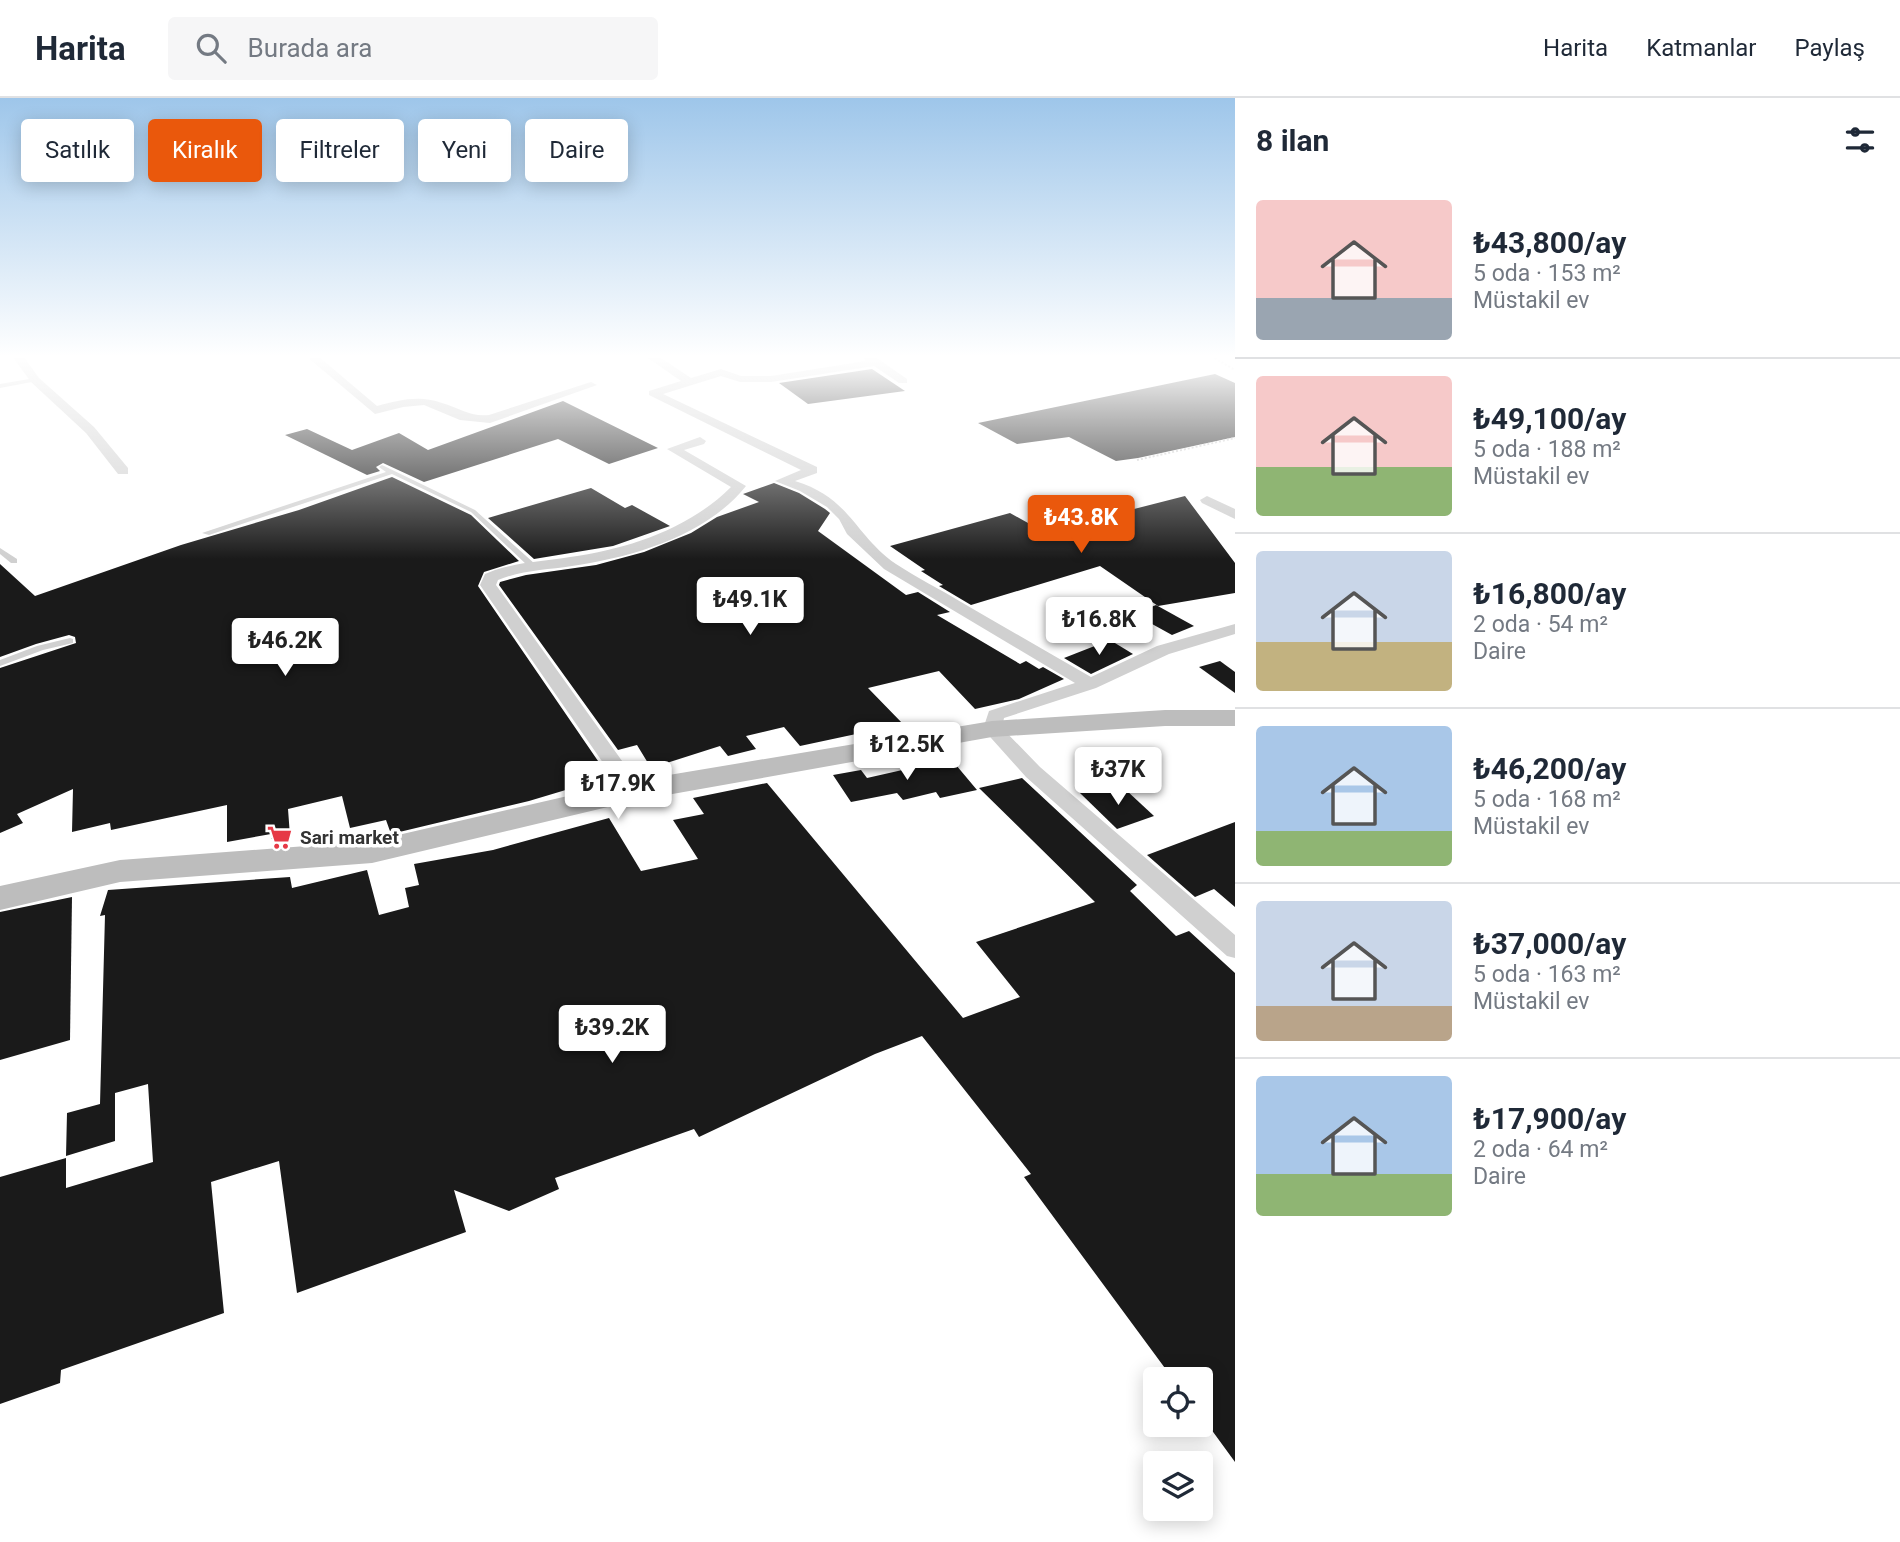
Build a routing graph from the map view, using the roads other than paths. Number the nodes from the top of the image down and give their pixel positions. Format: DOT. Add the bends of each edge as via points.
graph roads {
  1 [pos="83,423"];
  2 [pos="716,423"];
  3 [pos="700,441"];
  4 [pos="382,467"];
  5 [pos="123,471"];
  6 [pos="392,472"];
  7 [pos="1207,500"];
  8 [pos="1235,515"];
  9 [pos="206,533"];
  10 [pos="0,550"];
  11 [pos="14,561"];
  12 [pos="531,564"];
  13 [pos="1235,629"];
  14 [pos="69,641"];
  15 [pos="0,663"];
  16 [pos="1090,684"];
  17 [pos="1235,718"];
  18 [pos="992,729"];
  19 [pos="633,792"];
  20 [pos="0,898"];
  21 [pos="1235,949"];
  1 -- 5 [label="street"];
  2 -- 16 [label="street" via="812,470 782,481 832,504 888,566"];
  3 -- 12 [label="street" via="673,449 739,486 726,502 683,528 635,546 570,562"];
  4 -- 6 [label="lane"];
  6 -- 9 [label="lane"];
  6 -- 12 [label="lane" via="474,510"];
  7 -- 8 [label="street"];
  10 -- 11 [label="lane"];
  12 -- 19 [label="street" via="491,577 488,585"];
  13 -- 16 [label="street" via="1163,650"];
  14 -- 15 [label="lane"];
  16 -- 18 [label="street" via="1011,708 996,715"];
  17 -- 18 [label="street"];
  18 -- 19 [label="street"];
  18 -- 21 [label="street" via="1034,772"];
  19 -- 20 [label="street" via="372,852 120,871"];
}
